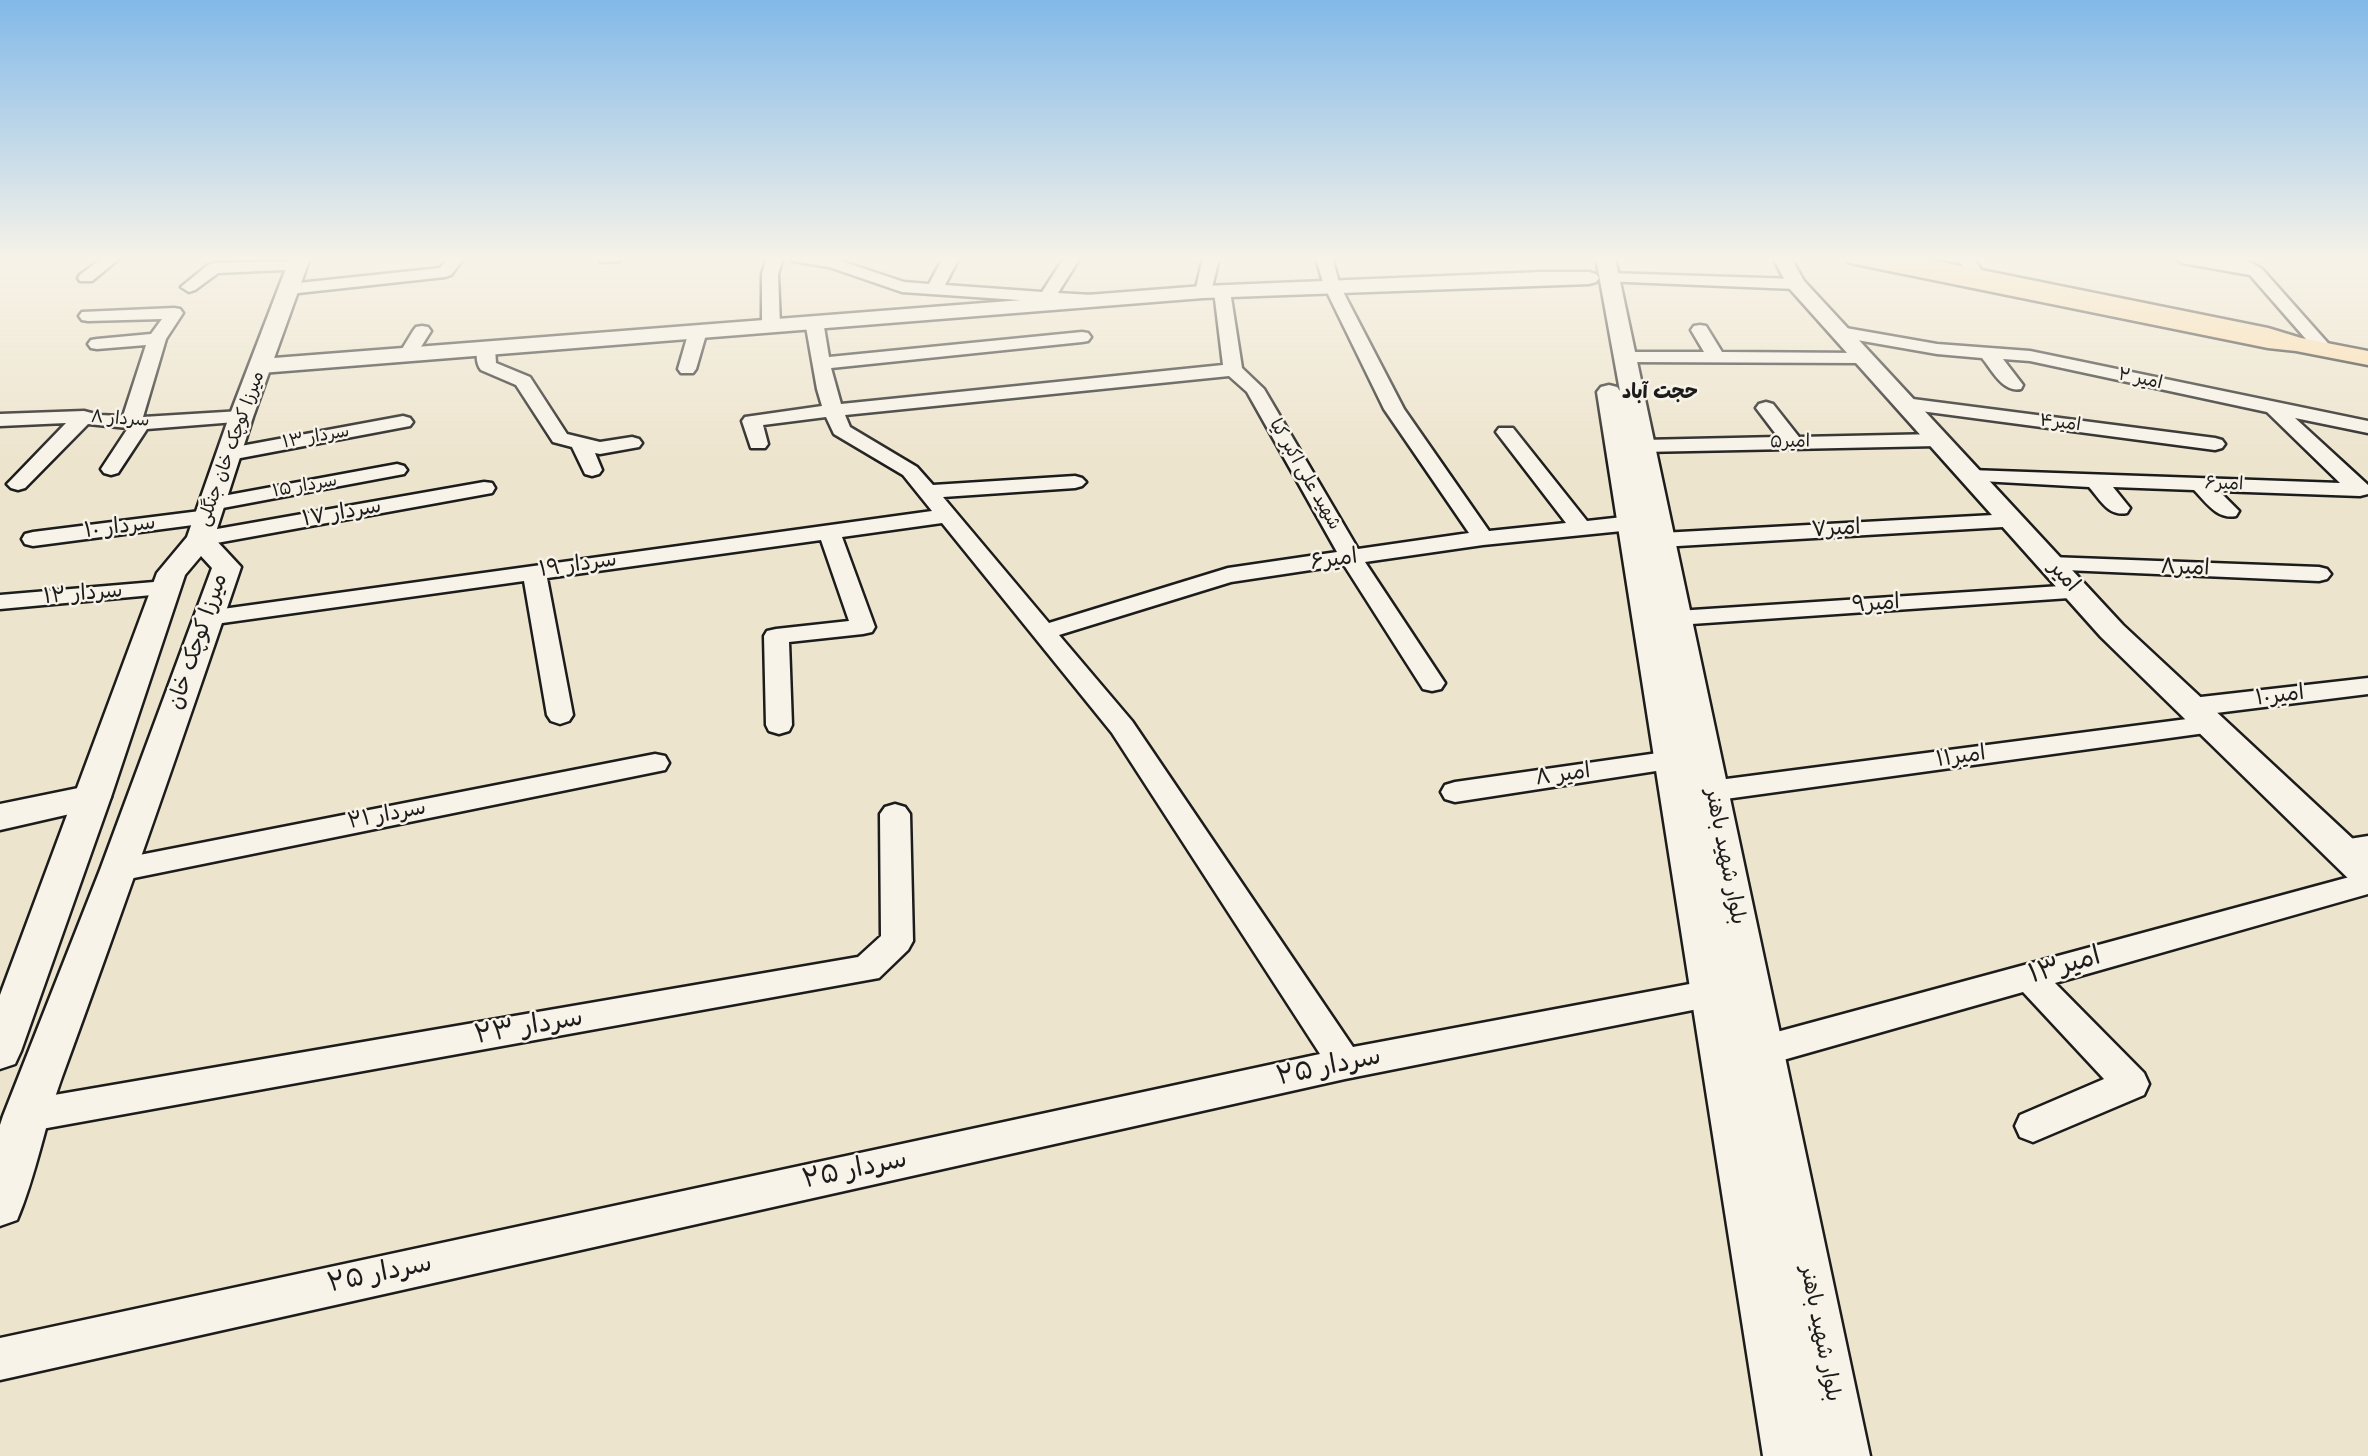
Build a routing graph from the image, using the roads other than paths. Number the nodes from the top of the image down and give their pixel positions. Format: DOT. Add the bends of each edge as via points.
graph roads {
  1 [pos="166,326"];
  2 [pos="276,326"];
  3 [pos="759,326"];
  4 [pos="815,326"];
  5 [pos="1222,326"];
  6 [pos="1352,326"];
  7 [pos="1608,326"];
  8 [pos="1615,326"];
  9 [pos="1834,326"];
  10 [pos="2206,326"];
  11 [pos="2212,326"];
  12 [pos="2304,326"];
  13 [pos="1700,330"];
  14 [pos="422,331"];
  15 [pos="698,331"];
  16 [pos="1840,332"];
  17 [pos="1083,337"];
  18 [pos="2268,338"];
  19 [pos="157,339"];
  20 [pos="97,344"];
  21 [pos="486,348"];
  22 [pos="2325,350"];
  23 [pos="1988,353"];
  24 [pos="408,354"];
  25 [pos="1625,357"];
  26 [pos="1716,358"];
  27 [pos="1863,358"];
  28 [pos="2368,358"];
  29 [pos="822,363"];
  30 [pos="261,366"];
  31 [pos="687,369"];
  32 [pos="1233,370"];
  33 [pos="2014,385"];
  34 [pos="1905,404"];
  35 [pos="1766,408"];
  36 [pos="2275,409"];
  37 [pos="834,410"];
  38 [pos="84,417"];
  39 [pos="241,417"];
  40 [pos="0,420"];
  41 [pos="403,422"];
  42 [pos="136,423"];
  43 [pos="2368,427"];
  44 [pos="1506,432"];
  45 [pos="1938,440"];
  46 [pos="632,443"];
  47 [pos="1793,443"];
  48 [pos="581,444"];
  49 [pos="758,444"];
  50 [pos="2215,444"];
  51 [pos="1642,446"];
  52 [pos="230,454"];
  53 [pos="111,469"];
  54 [pos="398,470"];
  55 [pos="592,470"];
  56 [pos="1971,476"];
  57 [pos="2095,480"];
  58 [pos="1075,482"];
  59 [pos="18,484"];
  60 [pos="2199,484"];
  61 [pos="484,488"];
  62 [pos="927,492"];
  63 [pos="2119,508"];
  64 [pos="2228,511"];
  65 [pos="947,516"];
  66 [pos="207,520"];
  67 [pos="2012,521"];
  68 [pos="1581,528"];
  69 [pos="1647,531"];
  70 [pos="829,532"];
  71 [pos="1483,538"];
  72 [pos="33,539"];
  73 [pos="1352,559"];
  74 [pos="2050,564"];
  75 [pos="534,572"];
  76 [pos="2319,574"];
  77 [pos="166,588"];
  78 [pos="2076,592"];
  79 [pos="0,602"];
  80 [pos="208,618"];
  81 [pos="1677,618"];
  82 [pos="1044,632"];
  83 [pos="1432,683"];
  84 [pos="2368,686"];
  85 [pos="181,694"];
  86 [pos="124,708"];
  87 [pos="560,715"];
  88 [pos="2201,716"];
  89 [pos="779,725"];
  90 [pos="1672,760"];
  91 [pos="655,763"];
  92 [pos="1711,791"];
  93 [pos="1455,792"];
  94 [pos="93,797"];
  95 [pos="894,814"];
  96 [pos="0,817"];
  97 [pos="2355,848"];
  98 [pos="119,870"];
  99 [pos="2368,875"];
  100 [pos="2368,883"];
  101 [pos="2029,977"];
  102 [pos="1711,994"];
  103 [pos="0,1051"];
  104 [pos="1762,1051"];
  105 [pos="1345,1064"];
  106 [pos="25,1116"];
  107 [pos="2032,1126"];
  108 [pos="0,1204"];
  109 [pos="0,1359"];
  110 [pos="1790,1456"];
  111 [pos="1843,1456"];
  1 -- 19 [label="street"];
  2 -- 30 [label="main road, میرزا کوچک خان جنگلی"];
  3 -- 15 [label="main road"];
  4 -- 29 [label="street"];
  5 -- 32 [label="street"];
  6 -- 71 [label="street" via="1394,409"];
  7 -- 69 [label="main road, بلوار شهید باهنر"];
  8 -- 25 [label="main road, بلوار شهید باهنر"];
  9 -- 16 [label="main road, امیر"];
  10 -- 18 [label="main road"];
  11 -- 18 [label="main road"];
  12 -- 22 [label="street"];
  13 -- 26 [label="street"];
  14 -- 24 [label="street"];
  15 -- 21 [label="main road"];
  15 -- 31 [label="street"];
  16 -- 23 [label="street, امیر ۲" via="1937,349"];
  16 -- 27 [label="main road, امیر"];
  17 -- 29 [label="street"];
  18 -- 22 [label="main road"];
  19 -- 20 [label="street"];
  19 -- 42 [label="street"];
  21 -- 24 [label="main road"];
  21 -- 48 [label="street" via="487,366 523,381 560,438"];
  22 -- 28 [label="main road"];
  23 -- 33 [label="street"];
  23 -- 36 [label="street, امیر ۲" via="2030,357"];
  24 -- 30 [label="main road"];
  25 -- 26 [label="street"];
  25 -- 51 [label="main road, بلوار شهید باهنر"];
  26 -- 27 [label="street"];
  27 -- 34 [label="main road, امیر"];
  29 -- 37 [label="street"];
  30 -- 39 [label="main road, میرزا کوچک خان جنگلی"];
  32 -- 37 [label="street"];
  32 -- 73 [label="street, شهید علی اکبر کیا" via="1255,389"];
  34 -- 45 [label="main road, امیر"];
  34 -- 50 [label="street, امیر۴"];
  35 -- 47 [label="street"];
  36 -- 43 [label="street, امیر ۲"];
  36 -- 60 [label="street, امیر۶" via="2360,490"];
  37 -- 49 [label="street" via="752,422"];
  37 -- 62 [label="street" via="841,430 910,471"];
  38 -- 40 [label="street, سردار ۸"];
  38 -- 42 [label="street, سردار ۸"];
  38 -- 59 [label="street"];
  39 -- 42 [label="street, سردار ۸"];
  39 -- 52 [label="main road, میرزا کوچک خان جنگلی"];
  41 -- 52 [label="street, سردار ۱۳"];
  42 -- 53 [label="street"];
  44 -- 68 [label="street"];
  45 -- 47 [label="street, امیر۵"];
  45 -- 56 [label="main road, امیر"];
  46 -- 48 [label="street" via="600,448"];
  47 -- 51 [label="street, امیر۵"];
  48 -- 55 [label="street"];
  51 -- 69 [label="main road, بلوار شهید باهنر"];
  52 -- 66 [label="main road, میرزا کوچک خان جنگلی"];
  54 -- 66 [label="street, سردار ۱۵"];
  56 -- 57 [label="street, امیر۶"];
  56 -- 67 [label="main road, امیر"];
  57 -- 60 [label="street, امیر۶"];
  57 -- 63 [label="street"];
  58 -- 62 [label="street"];
  60 -- 64 [label="street"];
  61 -- 66 [label="street, سردار ۱۷"];
  62 -- 65 [label="street"];
  65 -- 70 [label="street, سردار ۱۹"];
  65 -- 82 [label="street"];
  66 -- 72 [label="street, سردار ۱۰"];
  66 -- 77 [label="main road, میرزا کوچک خان" via="171,573"];
  66 -- 80 [label="main road, میرزا کوچک خان" via="227,567"];
  67 -- 69 [label="street, امیر۷"];
  67 -- 74 [label="main road, امیر"];
  68 -- 69 [label="street, امیر۶"];
  68 -- 71 [label="street, امیر۶"];
  69 -- 81 [label="main road, بلوار شهید باهنر"];
  69 -- 90 [label="main road, بلوار شهید باهنر"];
  70 -- 75 [label="street, سردار ۱۹"];
  70 -- 89 [label="street" via="863,627 776,636"];
  71 -- 73 [label="street, امیر۶"];
  73 -- 82 [label="street, امیر۶" via="1228,575"];
  73 -- 83 [label="street, شهید علی اکبر کیا"];
  74 -- 76 [label="street, امیر۸"];
  74 -- 78 [label="main road, امیر"];
  75 -- 80 [label="street, سردار ۱۹"];
  75 -- 87 [label="street"];
  77 -- 79 [label="street, سردار ۱۲"];
  77 -- 86 [label="main road, میرزا کوچک خان"];
  78 -- 81 [label="street, امیر۹"];
  78 -- 88 [label="main road, امیر"];
  80 -- 85 [label="main road, میرزا کوچک خان"];
  81 -- 92 [label="main road, بلوار شهید باهنر"];
  82 -- 105 [label="street" via="1122,727"];
  84 -- 88 [label="street, امیر۱۰"];
  85 -- 86 [label="main road"];
  85 -- 98 [label="main road, میرزا کوچک خان"];
  86 -- 94 [label="main road, میرزا کوچک خان"];
  88 -- 92 [label="street, امیر۱۱"];
  88 -- 97 [label="main road, امیر"];
  90 -- 93 [label="street, امیر ۸"];
  90 -- 102 [label="main road, بلوار شهید باهنر"];
  91 -- 98 [label="street, سردار ۲۱"];
  92 -- 104 [label="main road, بلوار شهید باهنر"];
  94 -- 96 [label="main road"];
  94 -- 103 [label="main road, میرزا کوچک خان"];
  95 -- 106 [label="street, سردار ۲۳" via="897,941 867,969"];
  97 -- 99 [label="main road, امیر"];
  98 -- 106 [label="main road, میرزا کوچک خان"];
  100 -- 101 [label="street, امیر۱۳"];
  101 -- 104 [label="street, امیر۱۳"];
  101 -- 107 [label="street" via="2131,1084"];
  102 -- 105 [label="street, سردار ۲۵"];
  102 -- 110 [label="main road, بلوار شهید باهنر"];
  104 -- 111 [label="main road, بلوار شهید باهنر"];
  105 -- 109 [label="street, سردار ۲۵"];
  106 -- 108 [label="main road, میرزا کوچک خان"];
}
